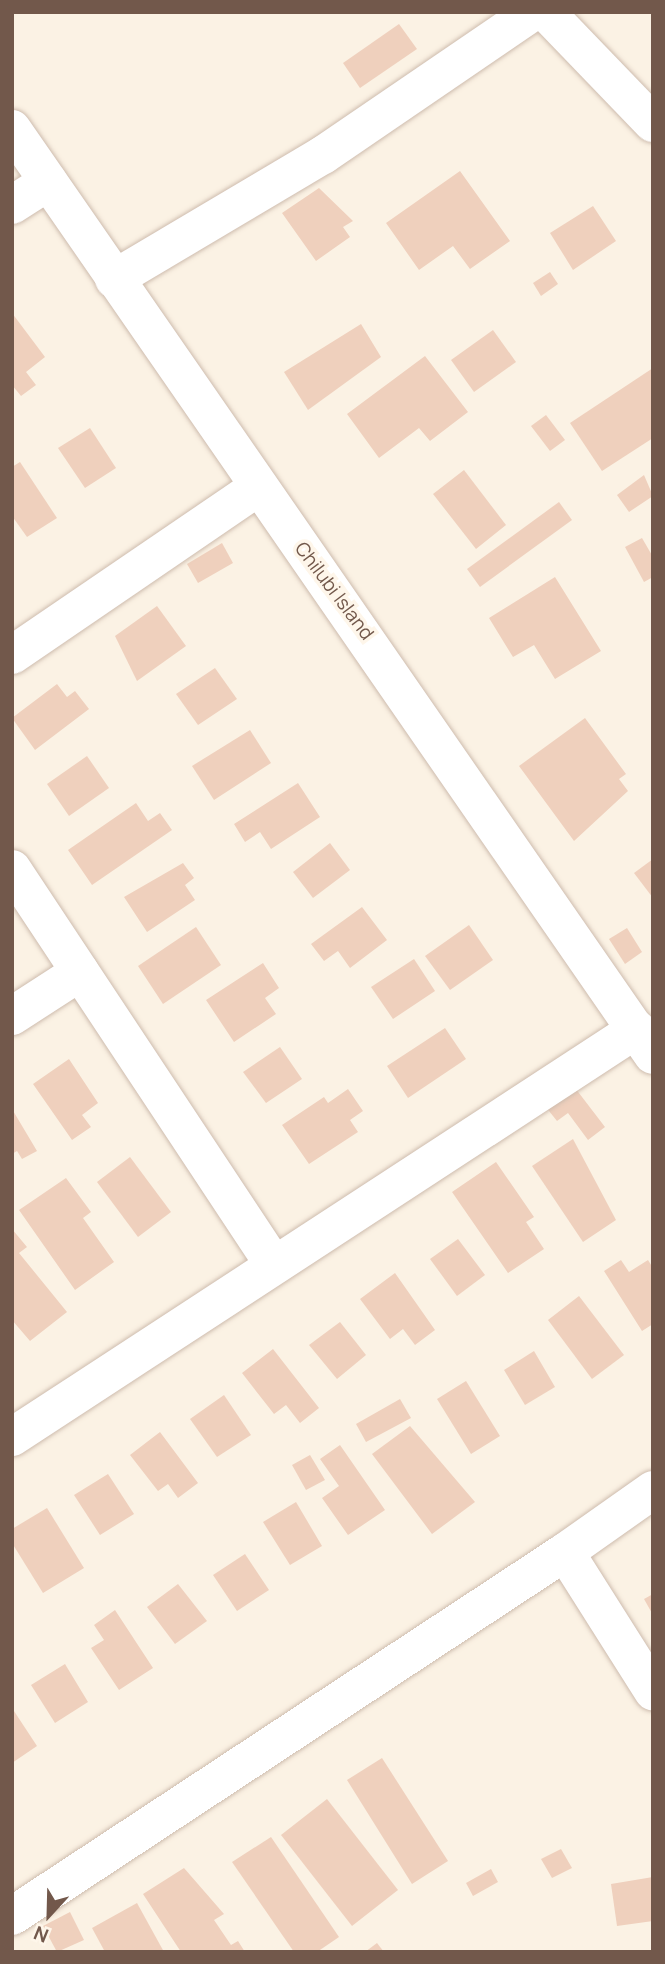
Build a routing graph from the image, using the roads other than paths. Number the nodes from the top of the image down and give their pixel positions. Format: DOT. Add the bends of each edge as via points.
graph roads {
  1 [pos="533,12"];
  2 [pos="546,12"];
  3 [pos="653,122"];
  4 [pos="12,129"];
  5 [pos="48,183"];
  6 [pos="12,205"];
  7 [pos="114,279"];
  8 [pos="257,488"];
  9 [pos="12,655"];
  10 [pos="12,869"];
  11 [pos="80,972"];
  12 [pos="12,1016"];
  13 [pos="645,1042"];
  14 [pos="272,1262"];
  15 [pos="12,1437"];
  16 [pos="653,1490"];
  17 [pos="565,1552"];
  18 [pos="653,1691"];
  19 [pos="12,1916"];
  1 -- 7 [label="street" via="323,155"];
  2 -- 3 [label="street"];
  4 -- 5 [label="street, Chilubi Island"];
  5 -- 6 [label="street"];
  5 -- 7 [label="street, Chilubi Island"];
  7 -- 8 [label="street, Chilubi Island"];
  8 -- 9 [label="street"];
  8 -- 13 [label="street, Chilubi Island" via="360,625"];
  10 -- 11 [label="street"];
  11 -- 12 [label="street"];
  11 -- 14 [label="street"];
  13 -- 14 [label="street"];
  14 -- 15 [label="street"];
  16 -- 17 [label="street"];
  17 -- 18 [label="street"];
  17 -- 19 [label="street"];
}
